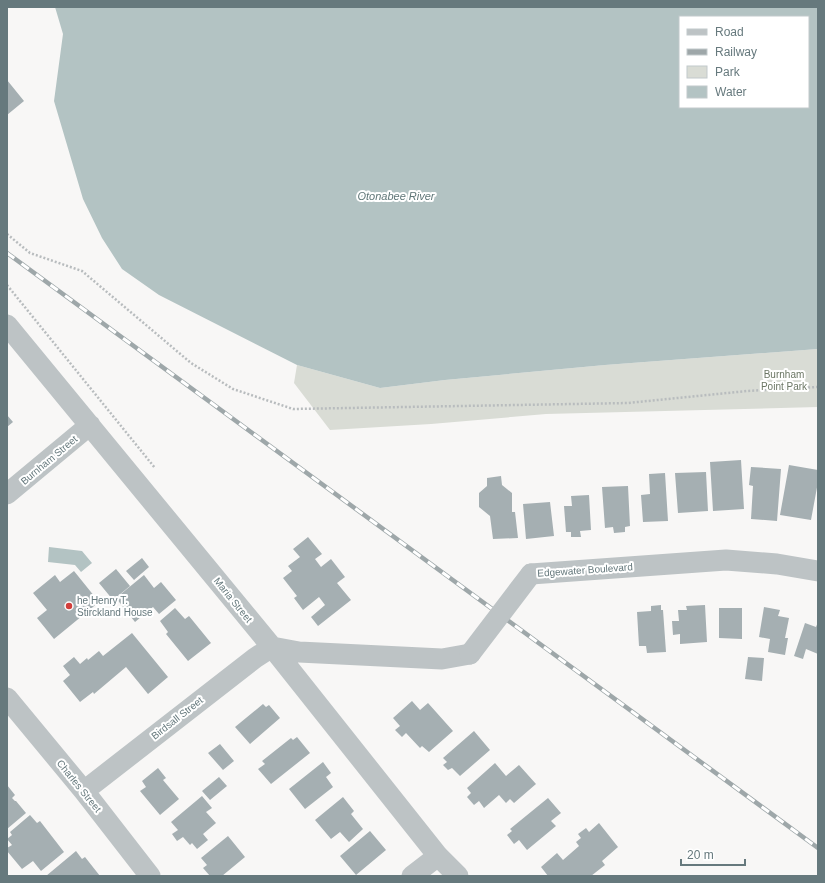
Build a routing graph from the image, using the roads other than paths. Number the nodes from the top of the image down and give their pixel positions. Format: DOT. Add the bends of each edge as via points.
graph roads {
  1 [pos="7,325"];
  2 [pos="90,425"];
  3 [pos="7,494"];
  4 [pos="818,571"];
  5 [pos="272,647"];
  6 [pos="7,698"];
  7 [pos="84,791"];
  8 [pos="438,856"];
  9 [pos="150,876"];
  10 [pos="412,876"];
  11 [pos="458,876"];
  1 -- 2 [label="street, Maria Street"];
  2 -- 3 [label="street, Burnham Street"];
  2 -- 5 [label="street, Maria Street"];
  4 -- 5 [label="street, Edgewater Boulevard, bridge" via="777,564 726,560 531,574 470,654 442,659 299,652"];
  5 -- 7 [label="street, Birdsall Street"];
  5 -- 8 [label="street, Maria Street"];
  6 -- 7 [label="street, Charles Street"];
  7 -- 9 [label="street, Charles Street"];
  8 -- 10 [label="street"];
  8 -- 11 [label="street, Maria Street"];
}
